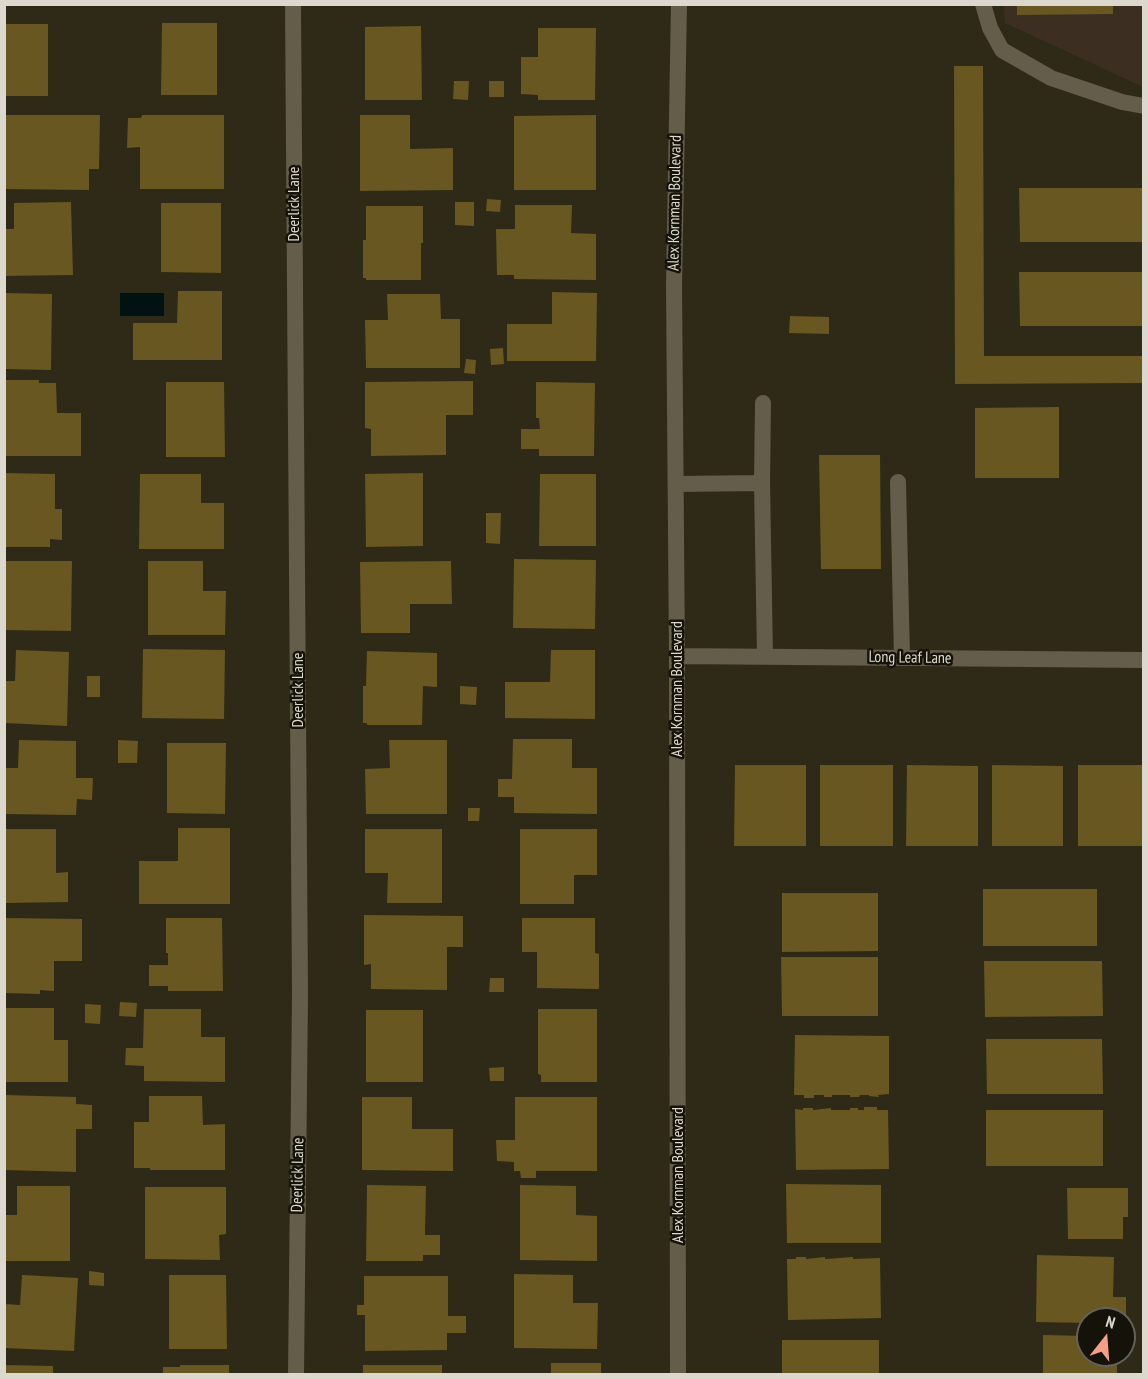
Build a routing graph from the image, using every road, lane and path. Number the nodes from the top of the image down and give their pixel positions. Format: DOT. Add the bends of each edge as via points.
graph roads {
  1 [pos="293,4"];
  2 [pos="679,4"];
  3 [pos="983,4"];
  4 [pos="1143,106"];
  5 [pos="763,403"];
  6 [pos="898,482"];
  7 [pos="762,483"];
  8 [pos="676,484"];
  9 [pos="677,656"];
  10 [pos="765,656"];
  11 [pos="902,657"];
  12 [pos="1143,660"];
  13 [pos="296,1374"];
  14 [pos="678,1374"];
  1 -- 13 [label="street, Deerlick Lane" via="300,982"];
  2 -- 8 [label="street, Alex Kornman Boulevard" via="674,286"];
  3 -- 4 [label="street" via="1002,50 1051,78"];
  5 -- 7 [label="street"];
  6 -- 11 [label="street"];
  7 -- 8 [label="street"];
  7 -- 10 [label="street"];
  8 -- 9 [label="street, Alex Kornman Boulevard"];
  9 -- 10 [label="street, Long Leaf Lane"];
  9 -- 14 [label="street, Alex Kornman Boulevard"];
  10 -- 11 [label="street, Long Leaf Lane"];
  11 -- 12 [label="street, Long Leaf Lane"];
}
